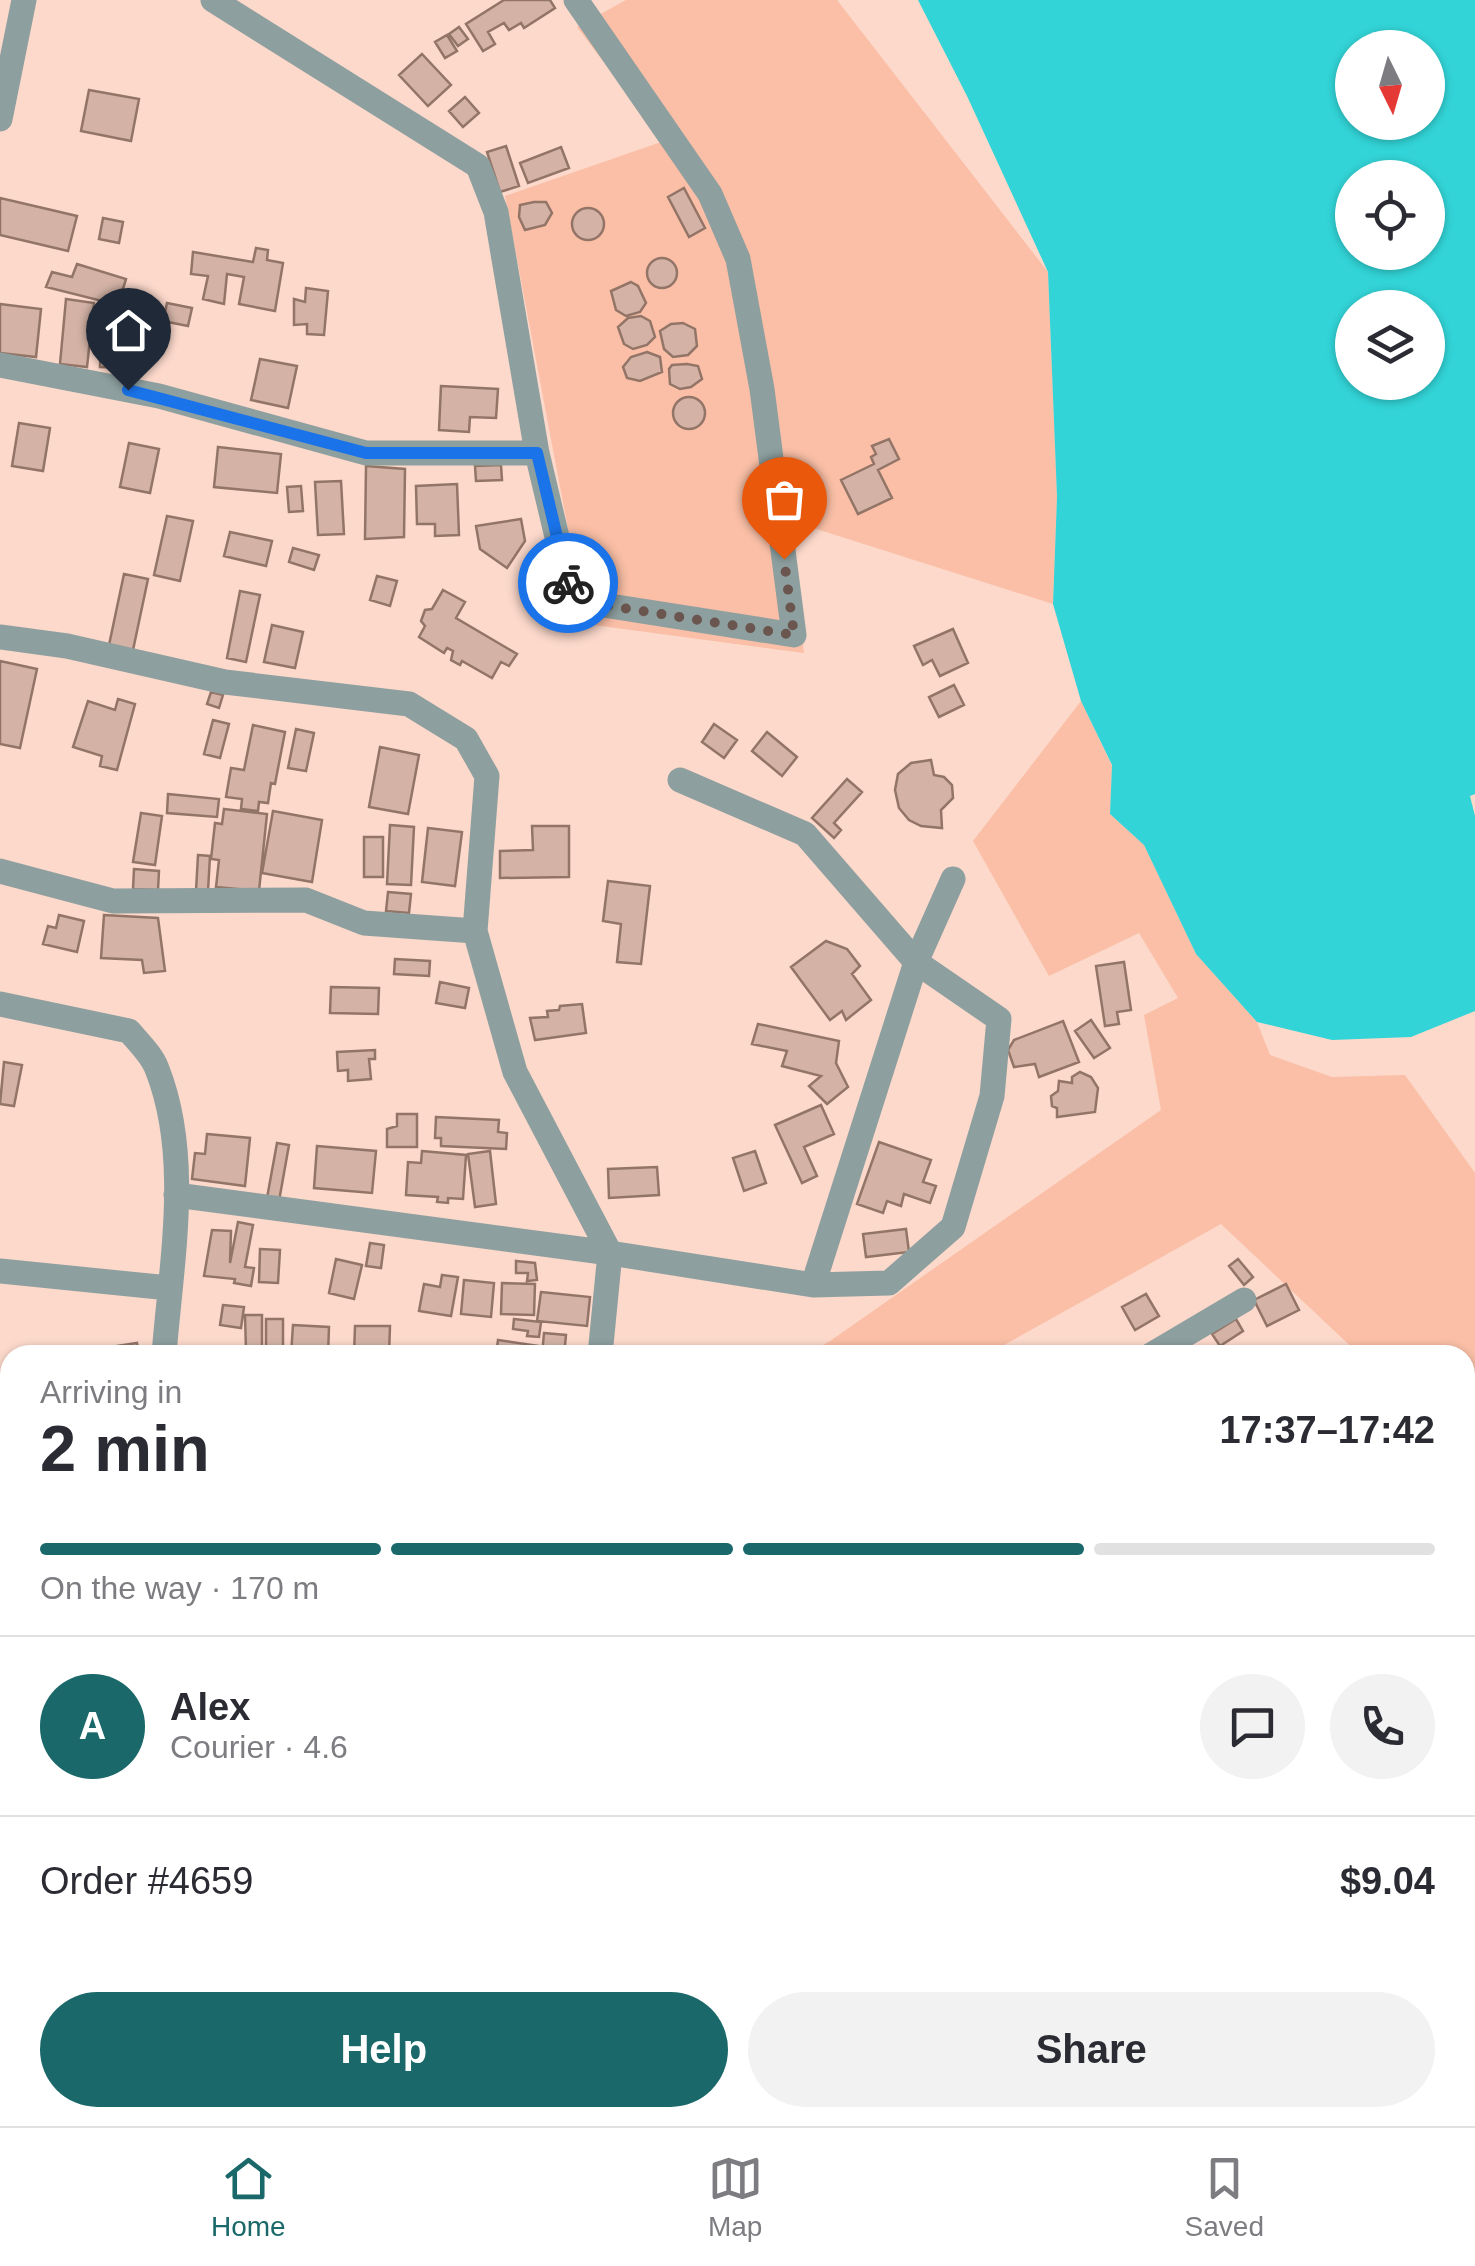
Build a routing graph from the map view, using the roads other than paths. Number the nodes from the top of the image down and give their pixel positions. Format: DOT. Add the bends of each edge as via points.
graph roads {
  1 [pos="24,0"];
  2 [pos="213,0"];
  3 [pos="576,0"];
  4 [pos="0,118"];
  5 [pos="0,364"];
  6 [pos="537,453"];
  7 [pos="0,637"];
  8 [pos="680,780"];
  9 [pos="0,871"];
  10 [pos="953,880"];
  11 [pos="476,931"];
  12 [pos="916,962"];
  13 [pos="0,1004"];
  14 [pos="176,1196"];
  15 [pos="610,1254"];
  16 [pos="0,1271"];
  17 [pos="813,1284"];
  18 [pos="169,1288"];
  19 [pos="1244,1300"];
  20 [pos="165,1345"];
  21 [pos="601,1345"];
  22 [pos="1168,1345"];
  1 -- 4 [label="street"];
  2 -- 6 [label="street" via="478,166 496,212"];
  3 -- 6 [label="street" via="710,194 738,259 794,635 572,600"];
  5 -- 6 [label="street" via="159,396 366,453"];
  7 -- 11 [label="street" via="224,682 410,704 466,739 487,776"];
  8 -- 12 [label="street" via="805,834"];
  9 -- 11 [label="street" via="113,901 306,900 364,923"];
  10 -- 12 [label="street"];
  11 -- 15 [label="street" via="515,1072"];
  12 -- 17 [label="street"];
  12 -- 17 [label="street" via="999,1019 992,1096 952,1227 889,1283"];
  13 -- 14 [label="street" via="130,1031 156,1064 170,1113"];
  14 -- 15 [label="street"];
  14 -- 18 [label="street"];
  15 -- 17 [label="street"];
  15 -- 21 [label="street"];
  16 -- 18 [label="street"];
  18 -- 20 [label="street"];
  19 -- 22 [label="street"];
}
